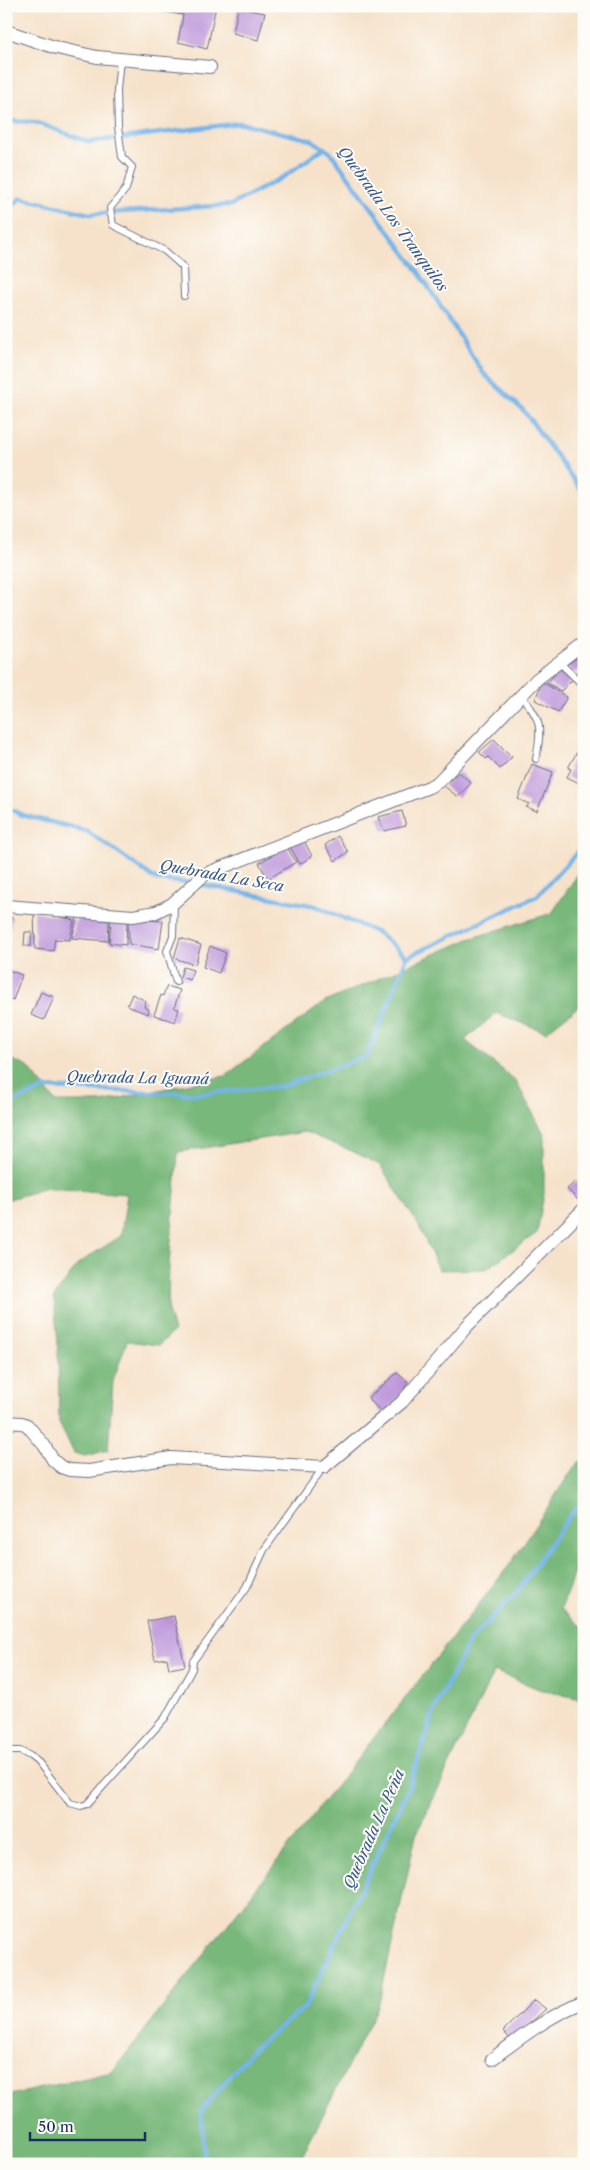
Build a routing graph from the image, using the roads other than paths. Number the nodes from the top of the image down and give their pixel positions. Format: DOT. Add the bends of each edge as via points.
graph roads {
  1 [pos="6,31"];
  2 [pos="120,59"];
  3 [pos="210,67"];
  4 [pos="184,296"];
  5 [pos="584,643"];
  6 [pos="559,662"];
  7 [pos="584,686"];
  8 [pos="521,696"];
  9 [pos="536,759"];
  10 [pos="174,902"];
  11 [pos="6,906"];
  12 [pos="176,982"];
  13 [pos="584,1209"];
  14 [pos="6,1422"];
  15 [pos="324,1467"];
  16 [pos="6,1751"];
  17 [pos="584,2002"];
  18 [pos="492,2059"];
  1 -- 2 [label="street" via="57,48"];
  2 -- 3 [label="street"];
  2 -- 4 [label="lane" via="116,90 118,133 122,157 132,167 126,189 110,208 113,225 165,251 183,267"];
  5 -- 6 [label="street"];
  6 -- 7 [label="lane"];
  6 -- 8 [label="street"];
  8 -- 9 [label="lane" via="534,710 541,733"];
  8 -- 10 [label="street" via="434,784 206,874"];
  10 -- 11 [label="street" via="156,912 133,916"];
  10 -- 12 [label="lane" via="173,936 167,951"];
  13 -- 15 [label="street" via="467,1326 402,1402"];
  14 -- 15 [label="street" via="27,1425 53,1460 61,1468 70,1470 89,1471 170,1458"];
  15 -- 16 [label="lane" via="264,1550 247,1587 193,1661 192,1669 165,1718 87,1804 70,1803 30,1756 20,1751"];
  17 -- 18 [label="street" via="528,2032"];
}
